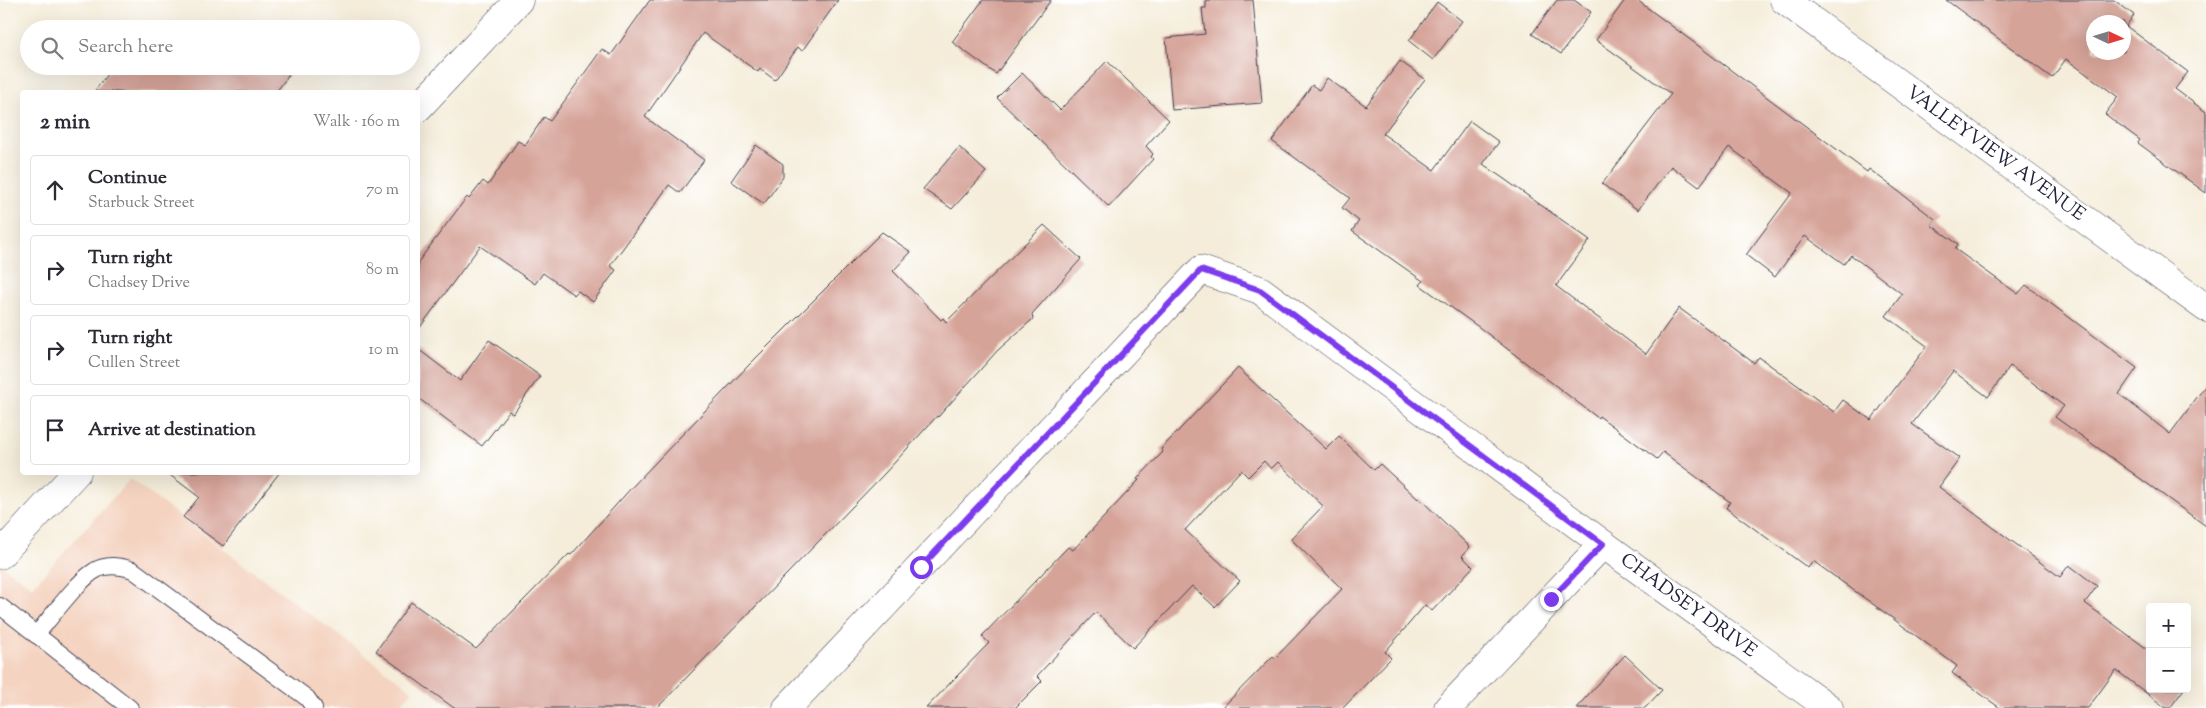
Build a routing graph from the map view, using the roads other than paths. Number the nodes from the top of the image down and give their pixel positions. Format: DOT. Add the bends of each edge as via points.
graph roads {
  1 [pos="519,0"];
  2 [pos="1784,0"];
  3 [pos="420,106"];
  4 [pos="2206,308"];
  5 [pos="74,475"];
  6 [pos="1603,544"];
  7 [pos="0,554"];
  8 [pos="0,606"];
  9 [pos="36,635"];
  10 [pos="130,708"];
  11 [pos="314,708"];
  12 [pos="787,708"];
  13 [pos="1448,708"];
  14 [pos="1829,708"];
  1 -- 3 [label="street"];
  2 -- 4 [label="street, VALLEYVIEW AVENUE"];
  5 -- 7 [label="street"];
  6 -- 12 [label="street, CHADSEY DRIVE" via="1260,290 1201,270"];
  6 -- 13 [label="street"];
  6 -- 14 [label="street, CHADSEY DRIVE"];
  8 -- 9 [label="lane"];
  9 -- 10 [label="lane"];
  9 -- 11 [label="lane" via="84,579 97,570 119,566 133,570 307,698"];
}
